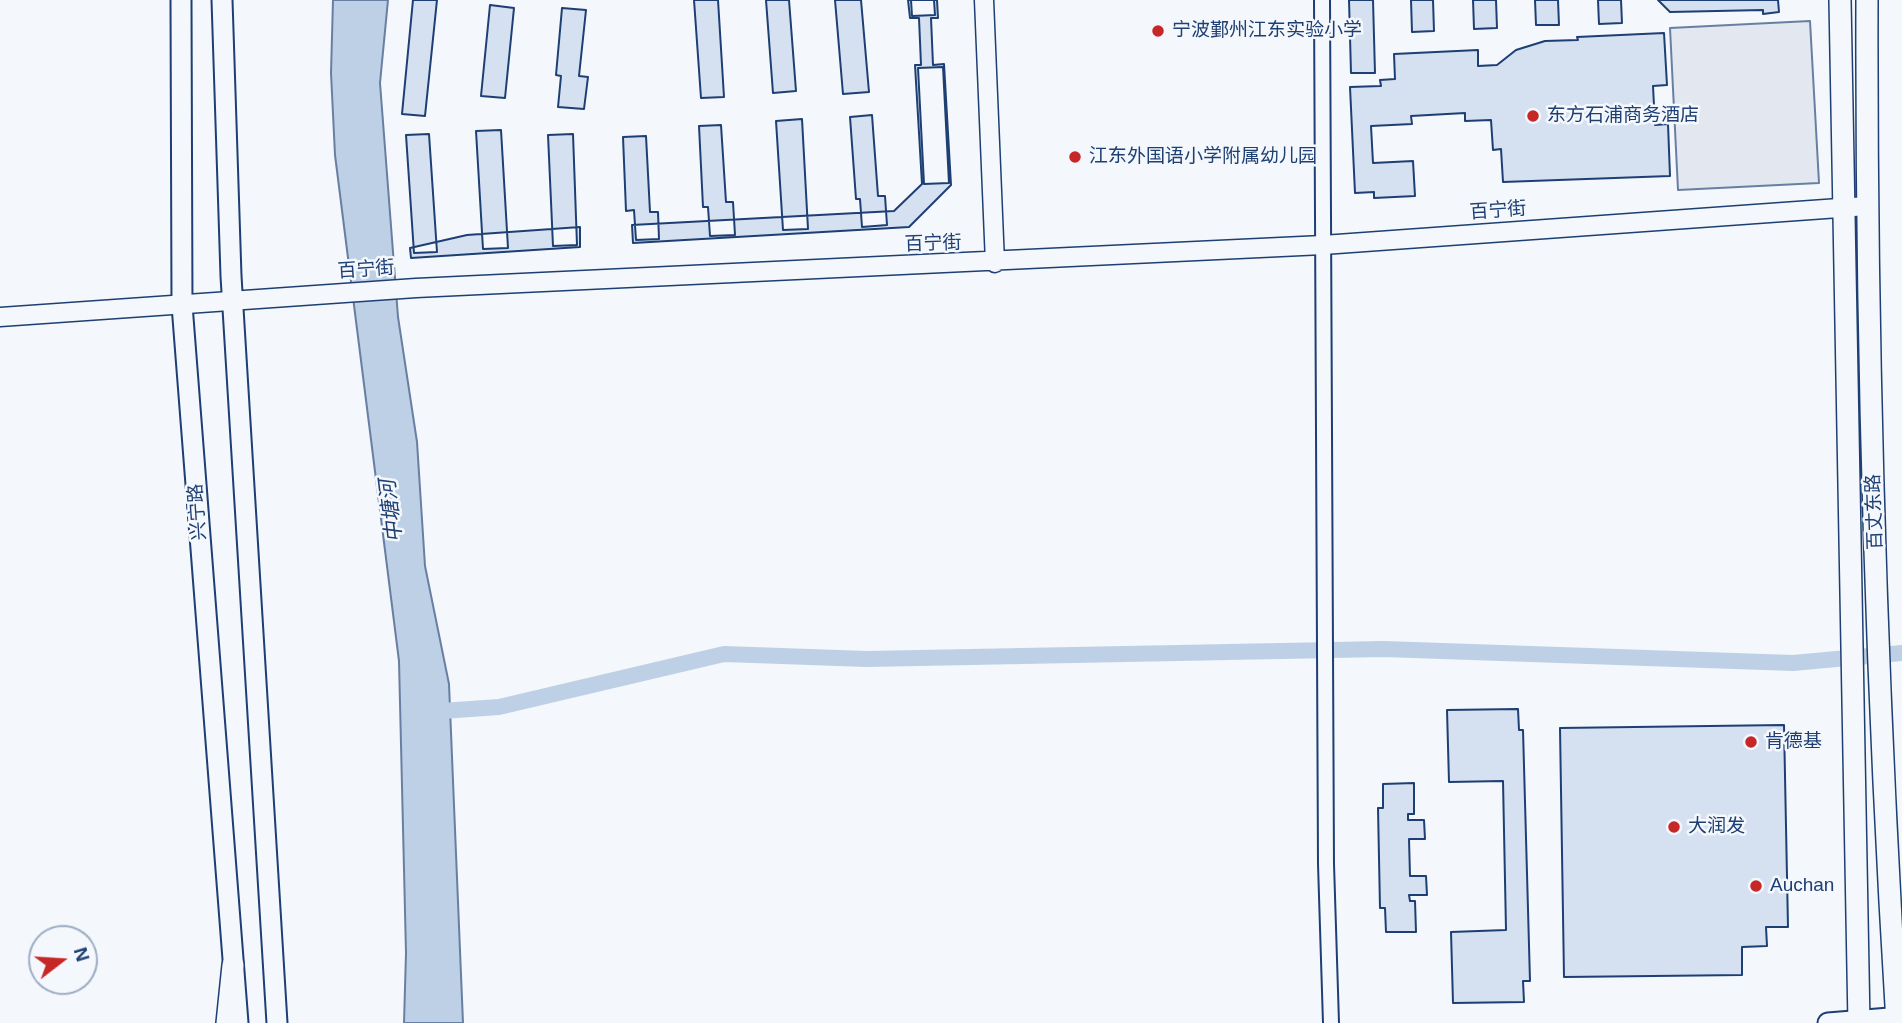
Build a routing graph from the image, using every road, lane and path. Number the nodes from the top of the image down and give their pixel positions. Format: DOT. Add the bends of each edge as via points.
graph roads {
  1 [pos="181,0"];
  2 [pos="222,0"];
  3 [pos="984,0"];
  4 [pos="1322,0"];
  5 [pos="1840,0"];
  6 [pos="1867,0"];
  7 [pos="1867,206"];
  8 [pos="1842,208"];
  9 [pos="1323,245"];
  10 [pos="995,263"];
  11 [pos="233,302"];
  12 [pos="182,305"];
  13 [pos="0,317"];
  14 [pos="233,965"];
  15 [pos="1899,1019"];
  16 [pos="1859,1021"];
  17 [pos="227,1023"];
  18 [pos="238,1023"];
  19 [pos="277,1023"];
  20 [pos="1331,1023"];
  21 [pos="1828,1023"];
  1 -- 12 [label="main road, 兴宁路"];
  2 -- 11 [label="main road"];
  3 -- 10 [label="street"];
  4 -- 9 [label="street"];
  5 -- 8 [label="main road, 百丈东路"];
  6 -- 7 [label="main road, 百丈东路"];
  7 -- 8 [label="street, 百宁街"];
  7 -- 15 [label="main road, 百丈东路" via="1880,706"];
  8 -- 9 [label="street, 百宁街"];
  8 -- 16 [label="main road, 百丈东路"];
  9 -- 10 [label="street, 百宁街"];
  9 -- 20 [label="street"];
  10 -- 11 [label="street, 百宁街" via="416,288"];
  11 -- 12 [label="street, 百宁街"];
  11 -- 19 [label="main road"];
  12 -- 13 [label="street, 百宁街"];
  12 -- 14 [label="main road, 兴宁路"];
  14 -- 17 [label="main road"];
  14 -- 18 [label="main road, 兴宁路"];
  15 -- 16 [label="main road"];
  16 -- 21 [label="main road"];
}
